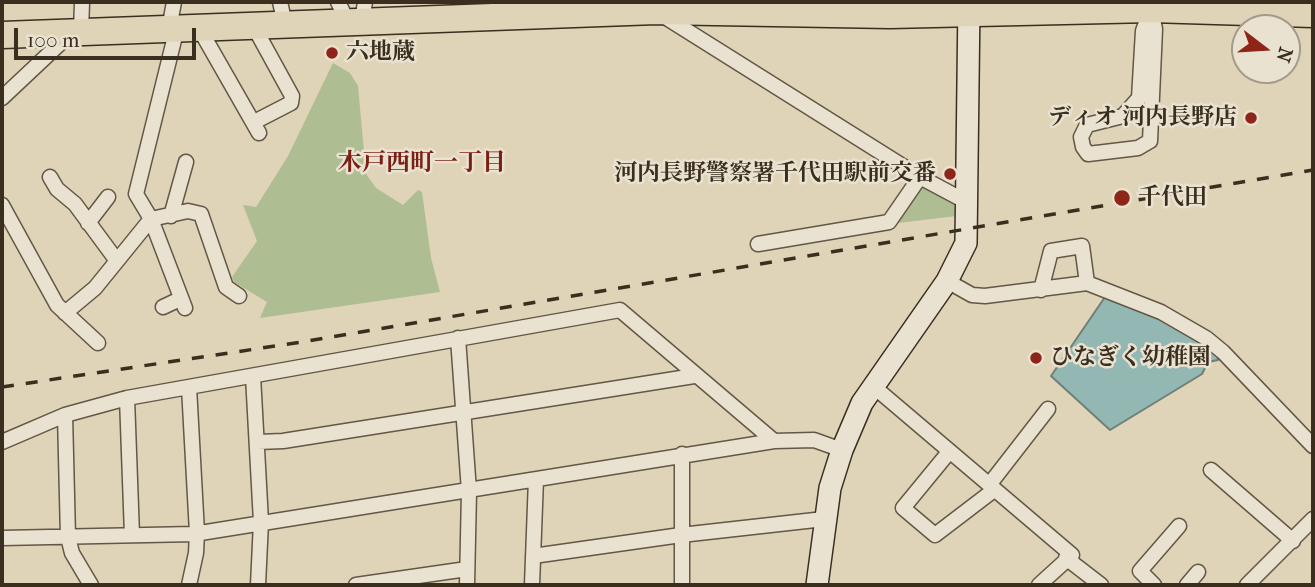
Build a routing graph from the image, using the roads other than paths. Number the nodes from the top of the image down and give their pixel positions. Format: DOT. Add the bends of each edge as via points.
graph roads {
  1 [pos="82,2"];
  2 [pos="174,2"];
  3 [pos="609,2"];
  4 [pos="969,7"];
  5 [pos="1152,9"];
  6 [pos="656,11"];
  7 [pos="353,12"];
  8 [pos="282,13"];
  9 [pos="1313,14"];
  10 [pos="253,25"];
  11 [pos="182,28"];
  12 [pos="76,32"];
  13 [pos="2,35"];
  14 [pos="2,98"];
  15 [pos="186,162"];
  16 [pos="50,177"];
  17 [pos="920,177"];
  18 [pos="108,197"];
  19 [pos="965,201"];
  20 [pos="4,216"];
  21 [pos="171,216"];
  22 [pos="151,219"];
  23 [pos="88,223"];
  24 [pos="758,244"];
  25 [pos="117,261"];
  26 [pos="947,281"];
  27 [pos="1087,283"];
  28 [pos="1041,290"];
  29 [pos="239,296"];
  30 [pos="163,307"];
  31 [pos="65,313"];
  32 [pos="458,338"];
  33 [pos="98,343"];
  34 [pos="253,376"];
  35 [pos="694,376"];
  36 [pos="873,386"];
  37 [pos="189,387"];
  38 [pos="127,398"];
  39 [pos="1048,409"];
  40 [pos="464,413"];
  41 [pos="65,415"];
  42 [pos="774,441"];
  43 [pos="2,442"];
  44 [pos="258,442"];
  45 [pos="1313,446"];
  46 [pos="842,450"];
  47 [pos="949,452"];
  48 [pos="682,454"];
  49 [pos="1211,470"];
  50 [pos="536,479"];
  51 [pos="992,487"];
  52 [pos="470,491"];
  53 [pos="824,519"];
  54 [pos="1313,519"];
  55 [pos="261,522"];
  56 [pos="1179,526"];
  57 [pos="197,533"];
  58 [pos="132,535"];
  59 [pos="681,535"];
  60 [pos="68,537"];
  61 [pos="2,538"];
  62 [pos="1293,541"];
  63 [pos="533,556"];
  64 [pos="1066,558"];
  65 [pos="467,569"];
  66 [pos="1198,572"];
  67 [pos="399,582"];
  68 [pos="91,585"];
  69 [pos="189,585"];
  70 [pos="258,585"];
  71 [pos="356,585"];
  72 [pos="467,585"];
  73 [pos="532,585"];
  74 [pos="681,585"];
  75 [pos="817,585"];
  76 [pos="1039,585"];
  77 [pos="1101,585"];
  78 [pos="1154,585"];
  79 [pos="1187,585"];
  80 [pos="1247,585"];
  1 -- 12 [label="street"];
  2 -- 11 [label="street"];
  3 -- 6 [label="street"];
  4 -- 5 [label="highway"];
  4 -- 6 [label="highway"];
  4 -- 19 [label="street"];
  5 -- 5 [label="street" via="1150,141 1139,148 1088,154 1082,137 1087,125 1123,116 1139,98 1143,31"];
  5 -- 9 [label="highway"];
  6 -- 7 [label="highway"];
  6 -- 17 [label="street"];
  7 -- 8 [label="highway"];
  8 -- 10 [label="highway"];
  10 -- 11 [label="highway"];
  10 -- 11 [label="street" via="292,96 291,103 259,126"];
  11 -- 12 [label="highway"];
  11 -- 22 [label="street" via="136,194"];
  12 -- 13 [label="highway"];
  12 -- 14 [label="street"];
  15 -- 21 [label="street"];
  16 -- 23 [label="street"];
  17 -- 19 [label="street"];
  17 -- 24 [label="street" via="888,222"];
  18 -- 23 [label="street"];
  19 -- 26 [label="street" via="966,243"];
  20 -- 31 [label="street"];
  21 -- 22 [label="street"];
  21 -- 29 [label="street" via="188,211 201,214 226,287"];
  22 -- 25 [label="street"];
  22 -- 30 [label="street" via="182,303"];
  23 -- 25 [label="street"];
  25 -- 31 [label="street" via="95,288"];
  26 -- 28 [label="street" via="972,295"];
  26 -- 36 [label="street"];
  27 -- 28 [label="street"];
  27 -- 28 [label="street" via="1082,246 1051,251"];
  27 -- 45 [label="street" via="1161,312 1206,338"];
  31 -- 33 [label="street"];
  32 -- 34 [label="street"];
  32 -- 35 [label="street" via="620,310"];
  32 -- 40 [label="street"];
  34 -- 37 [label="street"];
  34 -- 44 [label="street"];
  35 -- 40 [label="street"];
  35 -- 42 [label="street"];
  36 -- 46 [label="street"];
  36 -- 47 [label="street"];
  37 -- 38 [label="street"];
  37 -- 57 [label="street"];
  38 -- 41 [label="street"];
  38 -- 58 [label="street"];
  39 -- 51 [label="street"];
  40 -- 44 [label="street"];
  40 -- 52 [label="street"];
  41 -- 43 [label="street"];
  41 -- 60 [label="street"];
  42 -- 46 [label="street" via="814,440"];
  42 -- 48 [label="street"];
  44 -- 55 [label="street"];
  46 -- 53 [label="street"];
  47 -- 51 [label="street"];
  47 -- 51 [label="street" via="903,508 934,535"];
  48 -- 50 [label="street"];
  48 -- 59 [label="street"];
  49 -- 62 [label="street"];
  50 -- 52 [label="street"];
  50 -- 63 [label="street"];
  51 -- 64 [label="street" via="1072,555"];
  52 -- 55 [label="street"];
  52 -- 65 [label="street"];
  53 -- 59 [label="street"];
  53 -- 75 [label="street"];
  54 -- 62 [label="street"];
  55 -- 57 [label="street"];
  55 -- 70 [label="street"];
  56 -- 78 [label="street" via="1140,571"];
  57 -- 58 [label="street"];
  57 -- 69 [label="street"];
  58 -- 60 [label="street"];
  59 -- 63 [label="street"];
  59 -- 74 [label="street"];
  60 -- 61 [label="street"];
  60 -- 68 [label="street" via="72,554"];
  62 -- 80 [label="street"];
  63 -- 73 [label="street"];
  64 -- 76 [label="street"];
  64 -- 77 [label="street"];
  65 -- 67 [label="street"];
  65 -- 72 [label="street"];
  66 -- 79 [label="street"];
  67 -- 71 [label="street"];
}
